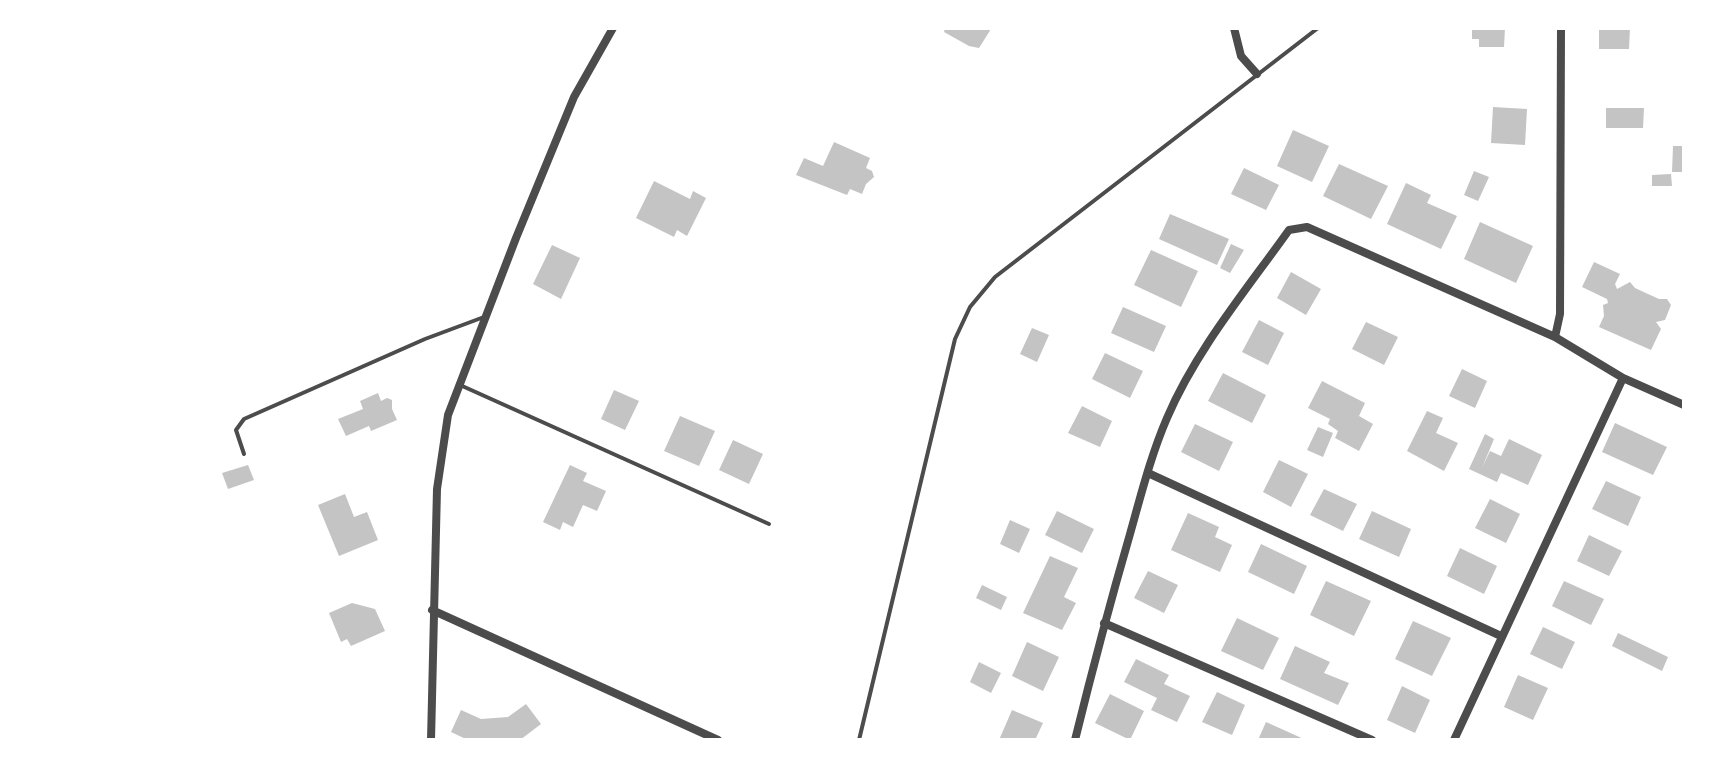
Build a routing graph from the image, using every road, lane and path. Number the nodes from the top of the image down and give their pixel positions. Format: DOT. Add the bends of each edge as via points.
graph roads {
  1 [pos="613,28"];
  2 [pos="1234,28"];
  3 [pos="1318,28"];
  4 [pos="1561,28"];
  5 [pos="1257,74"];
  6 [pos="486,317"];
  7 [pos="1555,337"];
  8 [pos="1623,378"];
  9 [pos="460,385"];
  10 [pos="1684,405"];
  11 [pos="244,454"];
  12 [pos="1148,473"];
  13 [pos="769,524"];
  14 [pos="432,610"];
  15 [pos="1104,623"];
  16 [pos="1501,636"];
  17 [pos="431,740"];
  18 [pos="718,740"];
  19 [pos="859,740"];
  20 [pos="1075,740"];
  21 [pos="1372,740"];
  22 [pos="1454,740"];
  1 -- 6 [label="street" via="574,97"];
  2 -- 5 [label="street" via="1241,56"];
  3 -- 5 [label="lane"];
  4 -- 7 [label="street" via="1560,314"];
  5 -- 19 [label="lane" via="995,277 970,307 955,339"];
  6 -- 9 [label="street"];
  6 -- 11 [label="lane" via="244,419 236,430"];
  7 -- 8 [label="street"];
  7 -- 12 [label="street" via="1307,227 1289,230 1193,370 1167,417"];
  8 -- 10 [label="street"];
  8 -- 16 [label="street"];
  9 -- 13 [label="lane"];
  9 -- 14 [label="street" via="448,415 437,489"];
  12 -- 15 [label="street"];
  12 -- 16 [label="street"];
  14 -- 17 [label="street"];
  14 -- 18 [label="street"];
  15 -- 20 [label="street"];
  15 -- 21 [label="street"];
  16 -- 22 [label="street"];
}
